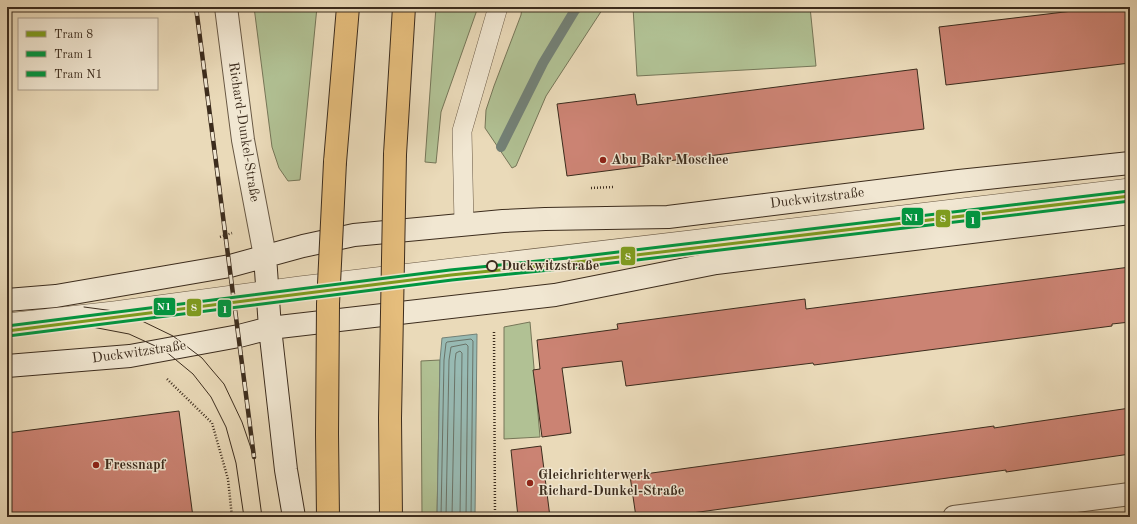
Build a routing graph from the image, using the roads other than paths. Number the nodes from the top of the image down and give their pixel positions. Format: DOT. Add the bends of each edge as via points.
graph roads {
  1 [pos="226,7"];
  2 [pos="348,7"];
  3 [pos="404,7"];
  4 [pos="498,7"];
  5 [pos="1130,163"];
  6 [pos="1130,188"];
  7 [pos="1130,213"];
  8 [pos="464,224"];
  9 [pos="265,256"];
  10 [pos="268,290"];
  11 [pos="7,300"];
  12 [pos="7,323"];
  13 [pos="270,328"];
  14 [pos="7,366"];
  15 [pos="1130,494"];
  16 [pos="294,517"];
  17 [pos="328,517"];
  18 [pos="391,517"];
  19 [pos="954,517"];
  1 -- 9 [label="main road, Richard-Dunkel-Straße" via="242,140"];
  2 -- 17 [label="highway, bridge" via="335,162 328,304"];
  3 -- 18 [label="highway, bridge" via="395,154 390,418"];
  4 -- 8 [label="lane" via="462,131"];
  5 -- 8 [label="main road, Duckwitzstraße" via="959,180 668,217 545,219"];
  6 -- 10 [label="lane"];
  7 -- 13 [label="main road, Duckwitzstraße" via="716,263 554,295"];
  8 -- 9 [label="main road, Duckwitzstraße" via="354,235"];
  9 -- 10 [label="main road"];
  9 -- 11 [label="main road, Duckwitzstraße" via="230,266 56,296"];
  10 -- 12 [label="lane"];
  10 -- 13 [label="main road"];
  13 -- 14 [label="main road, Duckwitzstraße" via="130,356"];
  13 -- 16 [label="main road" via="286,470"];
  15 -- 19 [label="main road"];
}
